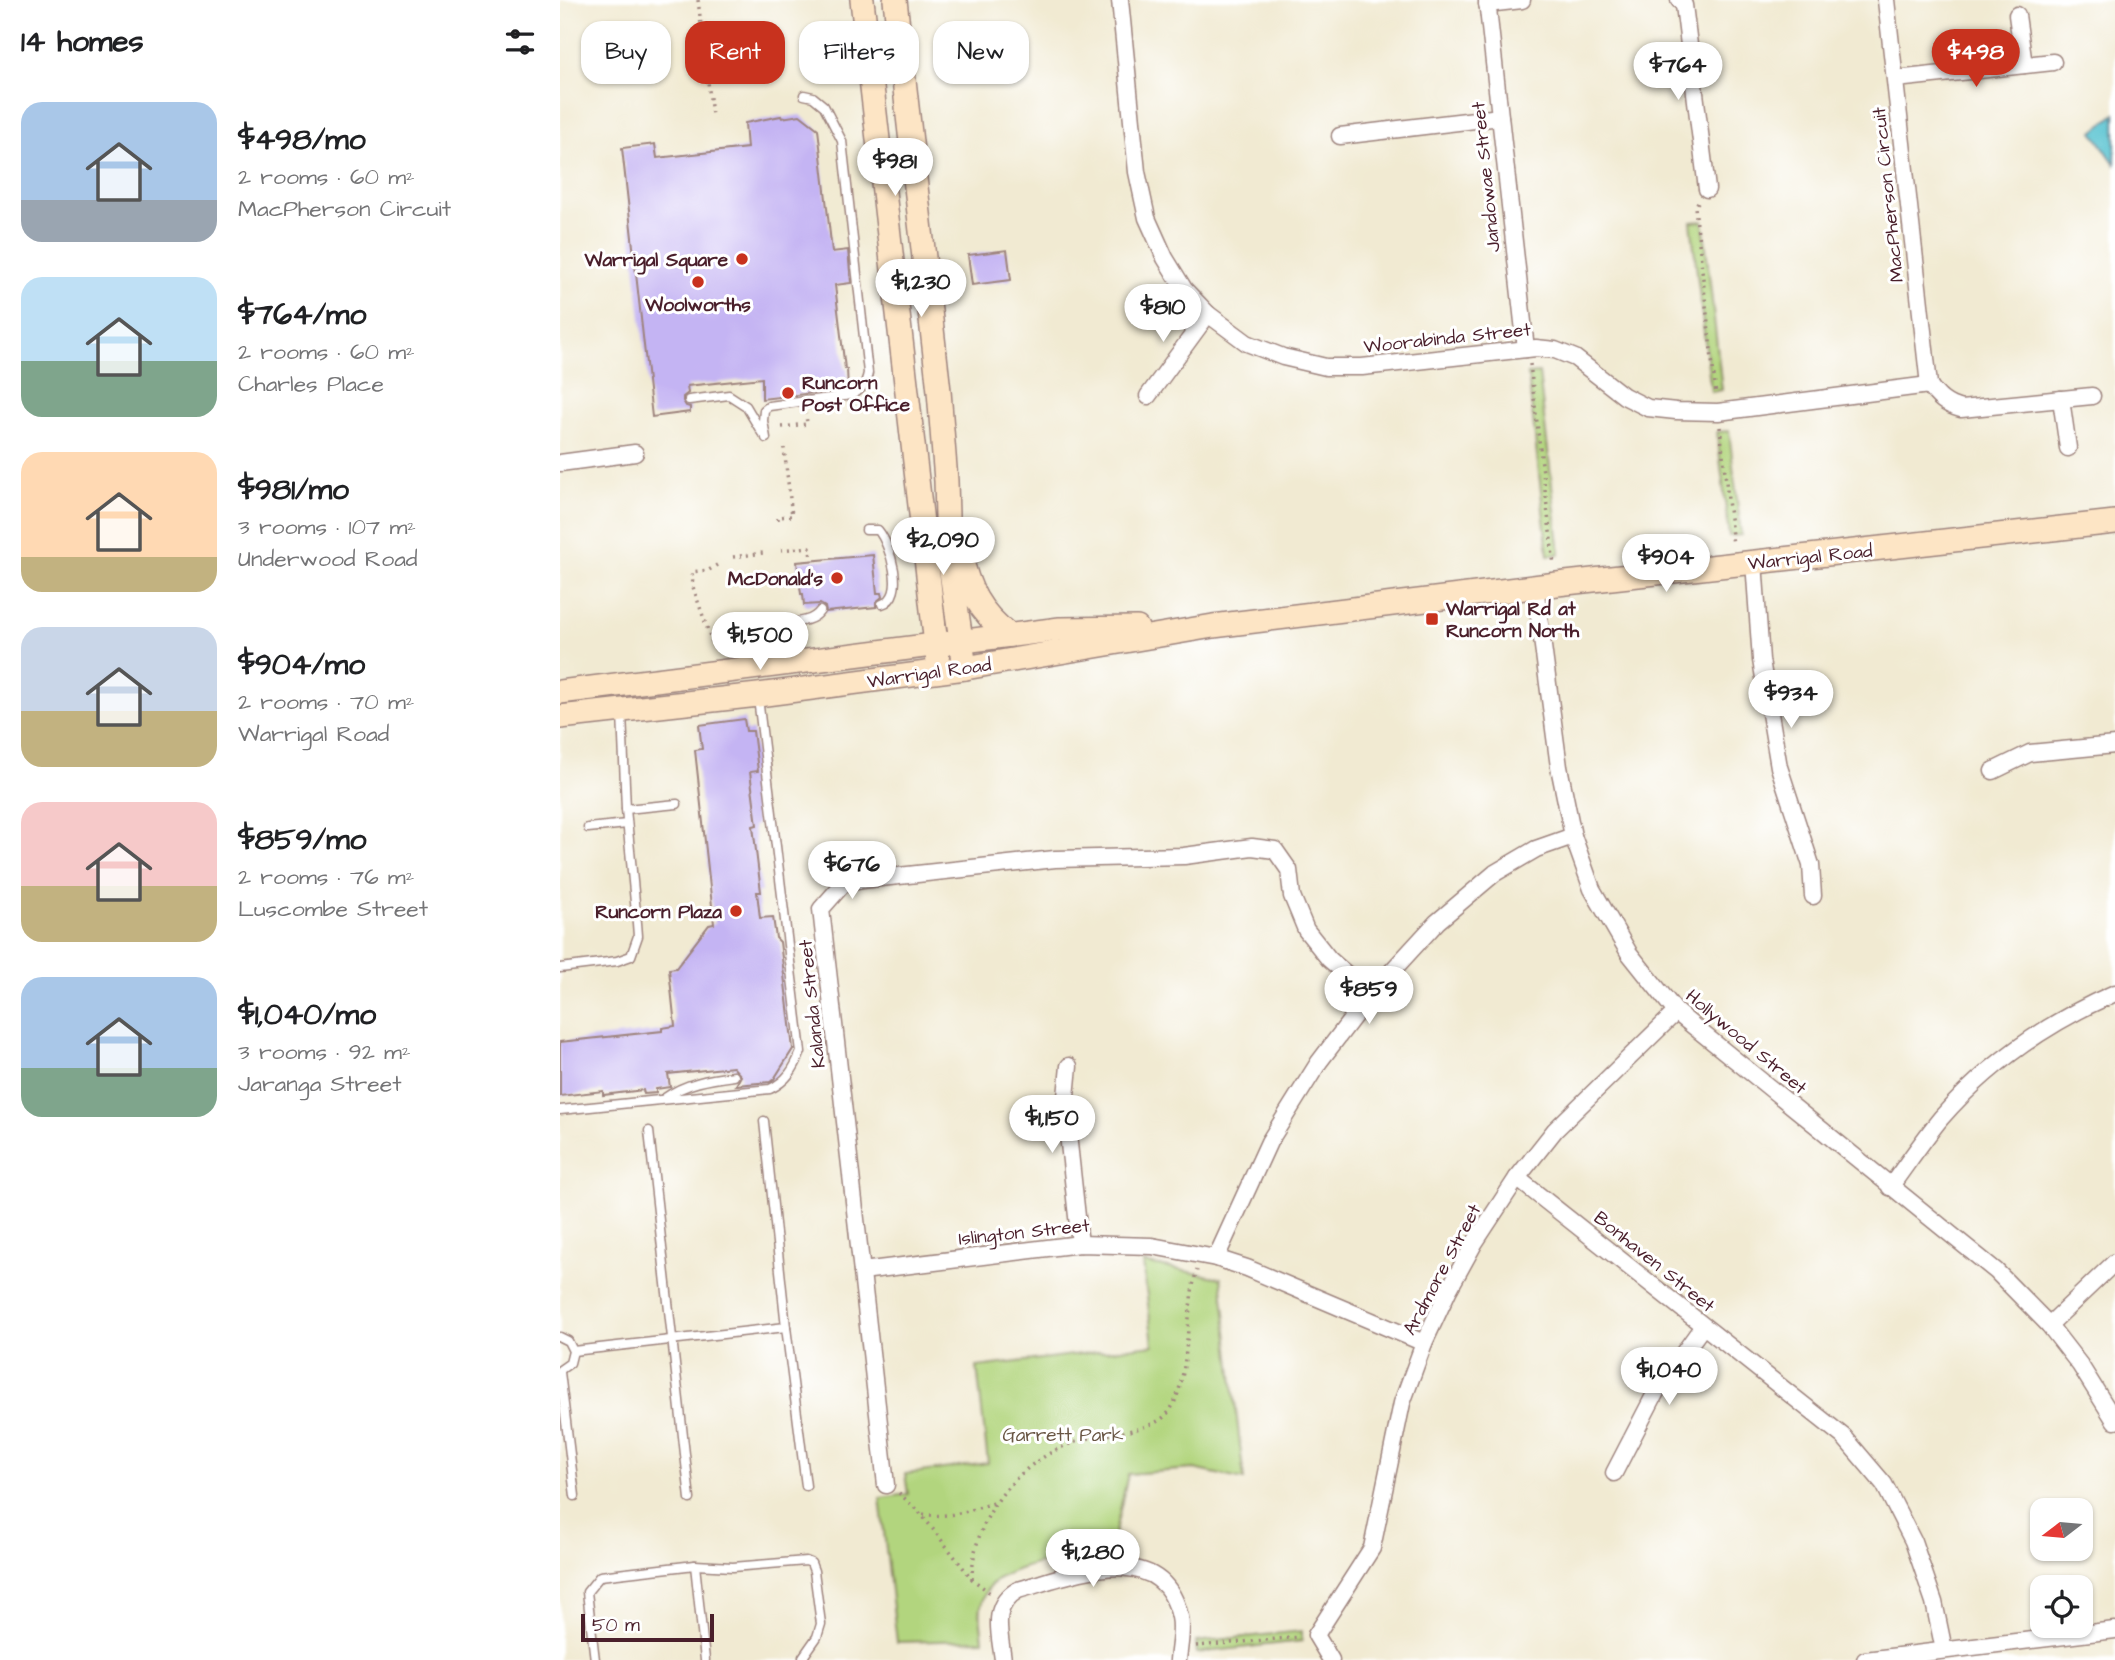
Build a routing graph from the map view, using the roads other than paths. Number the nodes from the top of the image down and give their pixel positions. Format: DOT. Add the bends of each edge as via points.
graph roads {
  1 [pos="862,0"];
  2 [pos="895,0"];
  3 [pos="1120,0"];
  4 [pos="1522,0"];
  5 [pos="1679,0"];
  6 [pos="1886,0"];
  7 [pos="1487,2"];
  8 [pos="2017,15"];
  9 [pos="865,21"];
  10 [pos="897,21"];
  11 [pos="2053,62"];
  12 [pos="2024,65"];
  13 [pos="1896,79"];
  14 [pos="872,84"];
  15 [pos="904,84"];
  16 [pos="804,95"];
  17 [pos="1500,117"];
  18 [pos="1340,136"];
  19 [pos="1707,189"];
  20 [pos="1208,314"];
  21 [pos="932,334"];
  22 [pos="901,337"];
  23 [pos="1526,349"];
  24 [pos="1929,385"];
  25 [pos="1148,396"];
  26 [pos="2092,396"];
  27 [pos="2061,399"];
  28 [pos="689,400"];
  29 [pos="2068,448"];
  30 [pos="635,453"];
  31 [pos="560,463"];
  32 [pos="946,481"];
  33 [pos="2115,522"];
  34 [pos="866,530"];
  35 [pos="1744,563"];
  36 [pos="1546,585"];
  37 [pos="882,604"];
  38 [pos="820,611"];
  39 [pos="779,624"];
  40 [pos="1213,626"];
  41 [pos="1009,635"];
  42 [pos="960,642"];
  43 [pos="936,644"];
  44 [pos="965,668"];
  45 [pos="939,671"];
  46 [pos="619,684"];
  47 [pos="560,692"];
  48 [pos="758,695"];
  49 [pos="622,710"];
  50 [pos="560,717"];
  51 [pos="2115,745"];
  52 [pos="1993,771"];
  53 [pos="677,804"];
  54 [pos="626,809"];
  55 [pos="627,824"];
  56 [pos="588,828"];
  57 [pos="1573,836"];
  58 [pos="1813,896"];
  59 [pos="560,968"];
  60 [pos="2115,993"];
  61 [pos="1370,995"];
  62 [pos="1676,1012"];
  63 [pos="1069,1066"];
  64 [pos="734,1076"];
  65 [pos="664,1099"];
  66 [pos="560,1110"];
  67 [pos="764,1121"];
  68 [pos="649,1131"];
  69 [pos="1517,1178"];
  70 [pos="1890,1187"];
  71 [pos="1080,1244"];
  72 [pos="1209,1256"];
  73 [pos="2115,1262"];
  74 [pos="862,1270"];
  75 [pos="2049,1325"];
  76 [pos="1703,1326"];
  77 [pos="786,1327"];
  78 [pos="560,1337"];
  79 [pos="672,1340"];
  80 [pos="1424,1343"];
  81 [pos="573,1351"];
  82 [pos="560,1371"];
  83 [pos="2115,1421"];
  84 [pos="1614,1474"];
  85 [pos="886,1485"];
  86 [pos="806,1486"];
  87 [pos="575,1496"];
  88 [pos="690,1499"];
  89 [pos="695,1565"];
  90 [pos="2115,1630"];
  91 [pos="1944,1650"];
  92 [pos="1178,1654"];
  93 [pos="595,1660"];
  94 [pos="705,1660"];
  95 [pos="805,1660"];
  96 [pos="1003,1660"];
  97 [pos="1331,1660"];
  98 [pos="1865,1660"];
  1 -- 9 [label="main road"];
  2 -- 10 [label="main road"];
  3 -- 20 [label="street, Woorabinda Street" via="1137,172 1147,218 1178,279"];
  4 -- 7 [label="street"];
  5 -- 19 [label="street" via="1684,5"];
  6 -- 13 [label="street, MacPherson Circuit"];
  7 -- 17 [label="street, Jandowae Street"];
  8 -- 12 [label="street"];
  11 -- 12 [label="street"];
  12 -- 13 [label="street"];
  13 -- 24 [label="street, MacPherson Circuit"];
  14 -- 22 [label="main road"];
  15 -- 21 [label="main road"];
  16 -- 28 [label="lane" via="824,106 842,141 866,382 852,395 769,406 764,410 765,438 746,406 729,395"];
  17 -- 18 [label="street"];
  17 -- 23 [label="street, Jandowae Street"];
  20 -- 23 [label="street, Woorabinda Street" via="1247,342 1326,367"];
  20 -- 25 [label="street"];
  21 -- 22 [label="main road"];
  21 -- 32 [label="main road"];
  22 -- 43 [label="main road"];
  23 -- 24 [label="street, Woorabinda Street" via="1555,350 1575,358 1624,396 1648,408 1676,411 1718,411"];
  24 -- 27 [label="street" via="1948,406 1961,409"];
  26 -- 27 [label="street"];
  27 -- 29 [label="street"];
  30 -- 31 [label="street"];
  32 -- 41 [label="main road" via="972,593 992,622"];
  32 -- 42 [label="main road" via="948,550"];
  33 -- 35 [label="main road, Warrigal Road"];
  34 -- 37 [label="lane" via="878,530 892,558 895,591 892,599"];
  35 -- 36 [label="main road, Warrigal Road"];
  35 -- 58 [label="street" via="1779,766 1811,865"];
  36 -- 40 [label="main road, Warrigal Road"];
  36 -- 57 [label="street, Hollywood Street" via="1559,767"];
  38 -- 39 [label="lane" via="812,619"];
  40 -- 41 [label="main road, Warrigal Road" via="1060,629"];
  40 -- 44 [label="main road, Warrigal Road"];
  41 -- 42 [label="main road, Warrigal Road"];
  42 -- 43 [label="main road, Warrigal Road"];
  42 -- 44 [label="main road"];
  43 -- 45 [label="main road"];
  43 -- 46 [label="main road, Warrigal Road"];
  44 -- 45 [label="main road, Warrigal Road"];
  45 -- 48 [label="main road, Warrigal Road"];
  46 -- 47 [label="main road, Warrigal Road"];
  46 -- 49 [label="main road"];
  48 -- 49 [label="main road, Warrigal Road"];
  48 -- 65 [label="lane" via="801,1052 784,1082 770,1089"];
  49 -- 50 [label="main road, Warrigal Road"];
  49 -- 54 [label="lane"];
  51 -- 52 [label="street" via="2030,753"];
  53 -- 54 [label="lane"];
  54 -- 55 [label="lane"];
  55 -- 56 [label="lane"];
  55 -- 59 [label="lane" via="638,936 635,948 631,956 617,961"];
  57 -- 61 [label="street" via="1536,849 1495,873 1437,922"];
  57 -- 62 [label="street, Hollywood Street" via="1592,889 1629,953"];
  60 -- 70 [label="street" via="2026,1041 1981,1079 1942,1118"];
  61 -- 72 [label="street" via="1319,1062 1269,1142"];
  61 -- 74 [label="street, Kalanda Street" via="1329,959 1306,930 1292,896 1289,870 1275,850 1252,847 1184,856 1055,859 843,884 821,909"];
  62 -- 69 [label="street, Ardmore Street" via="1555,1130"];
  62 -- 70 [label="street, Hollywood Street"];
  63 -- 71 [label="street" via="1065,1107"];
  64 -- 65 [label="lane" via="698,1082"];
  65 -- 66 [label="lane"];
  67 -- 77 [label="lane"];
  68 -- 79 [label="lane"];
  69 -- 76 [label="street, Bonhaven Street"];
  69 -- 80 [label="street, Ardmore Street" via="1475,1242"];
  70 -- 75 [label="street, Hollywood Street" via="1996,1271"];
  71 -- 72 [label="street, Islington Street" via="1152,1246"];
  71 -- 74 [label="street, Islington Street"];
  72 -- 80 [label="street, Islington Street"];
  73 -- 75 [label="street"];
  74 -- 85 [label="street, Kalanda Street"];
  75 -- 83 [label="street, Hollywood Street"];
  76 -- 84 [label="street" via="1657,1390"];
  76 -- 91 [label="street, Bonhaven Street" via="1844,1437 1884,1484 1913,1541 1934,1602"];
  77 -- 79 [label="lane"];
  77 -- 86 [label="lane"];
  78 -- 81 [label="lane"];
  79 -- 81 [label="lane"];
  79 -- 88 [label="lane"];
  80 -- 97 [label="street, Ardmore Street" via="1402,1403 1372,1548 1316,1635"];
  81 -- 82 [label="lane" via="570,1363"];
  82 -- 87 [label="lane"];
  89 -- 93 [label="lane" via="600,1576 587,1592"];
  89 -- 94 [label="lane"];
  89 -- 95 [label="lane" via="811,1563 821,1624"];
  90 -- 91 [label="street"];
  91 -- 98 [label="street"];
  92 -- 96 [label="street" via="1181,1619 1173,1595 1155,1576 1128,1566 1084,1572 1009,1595 999,1617"];
}
